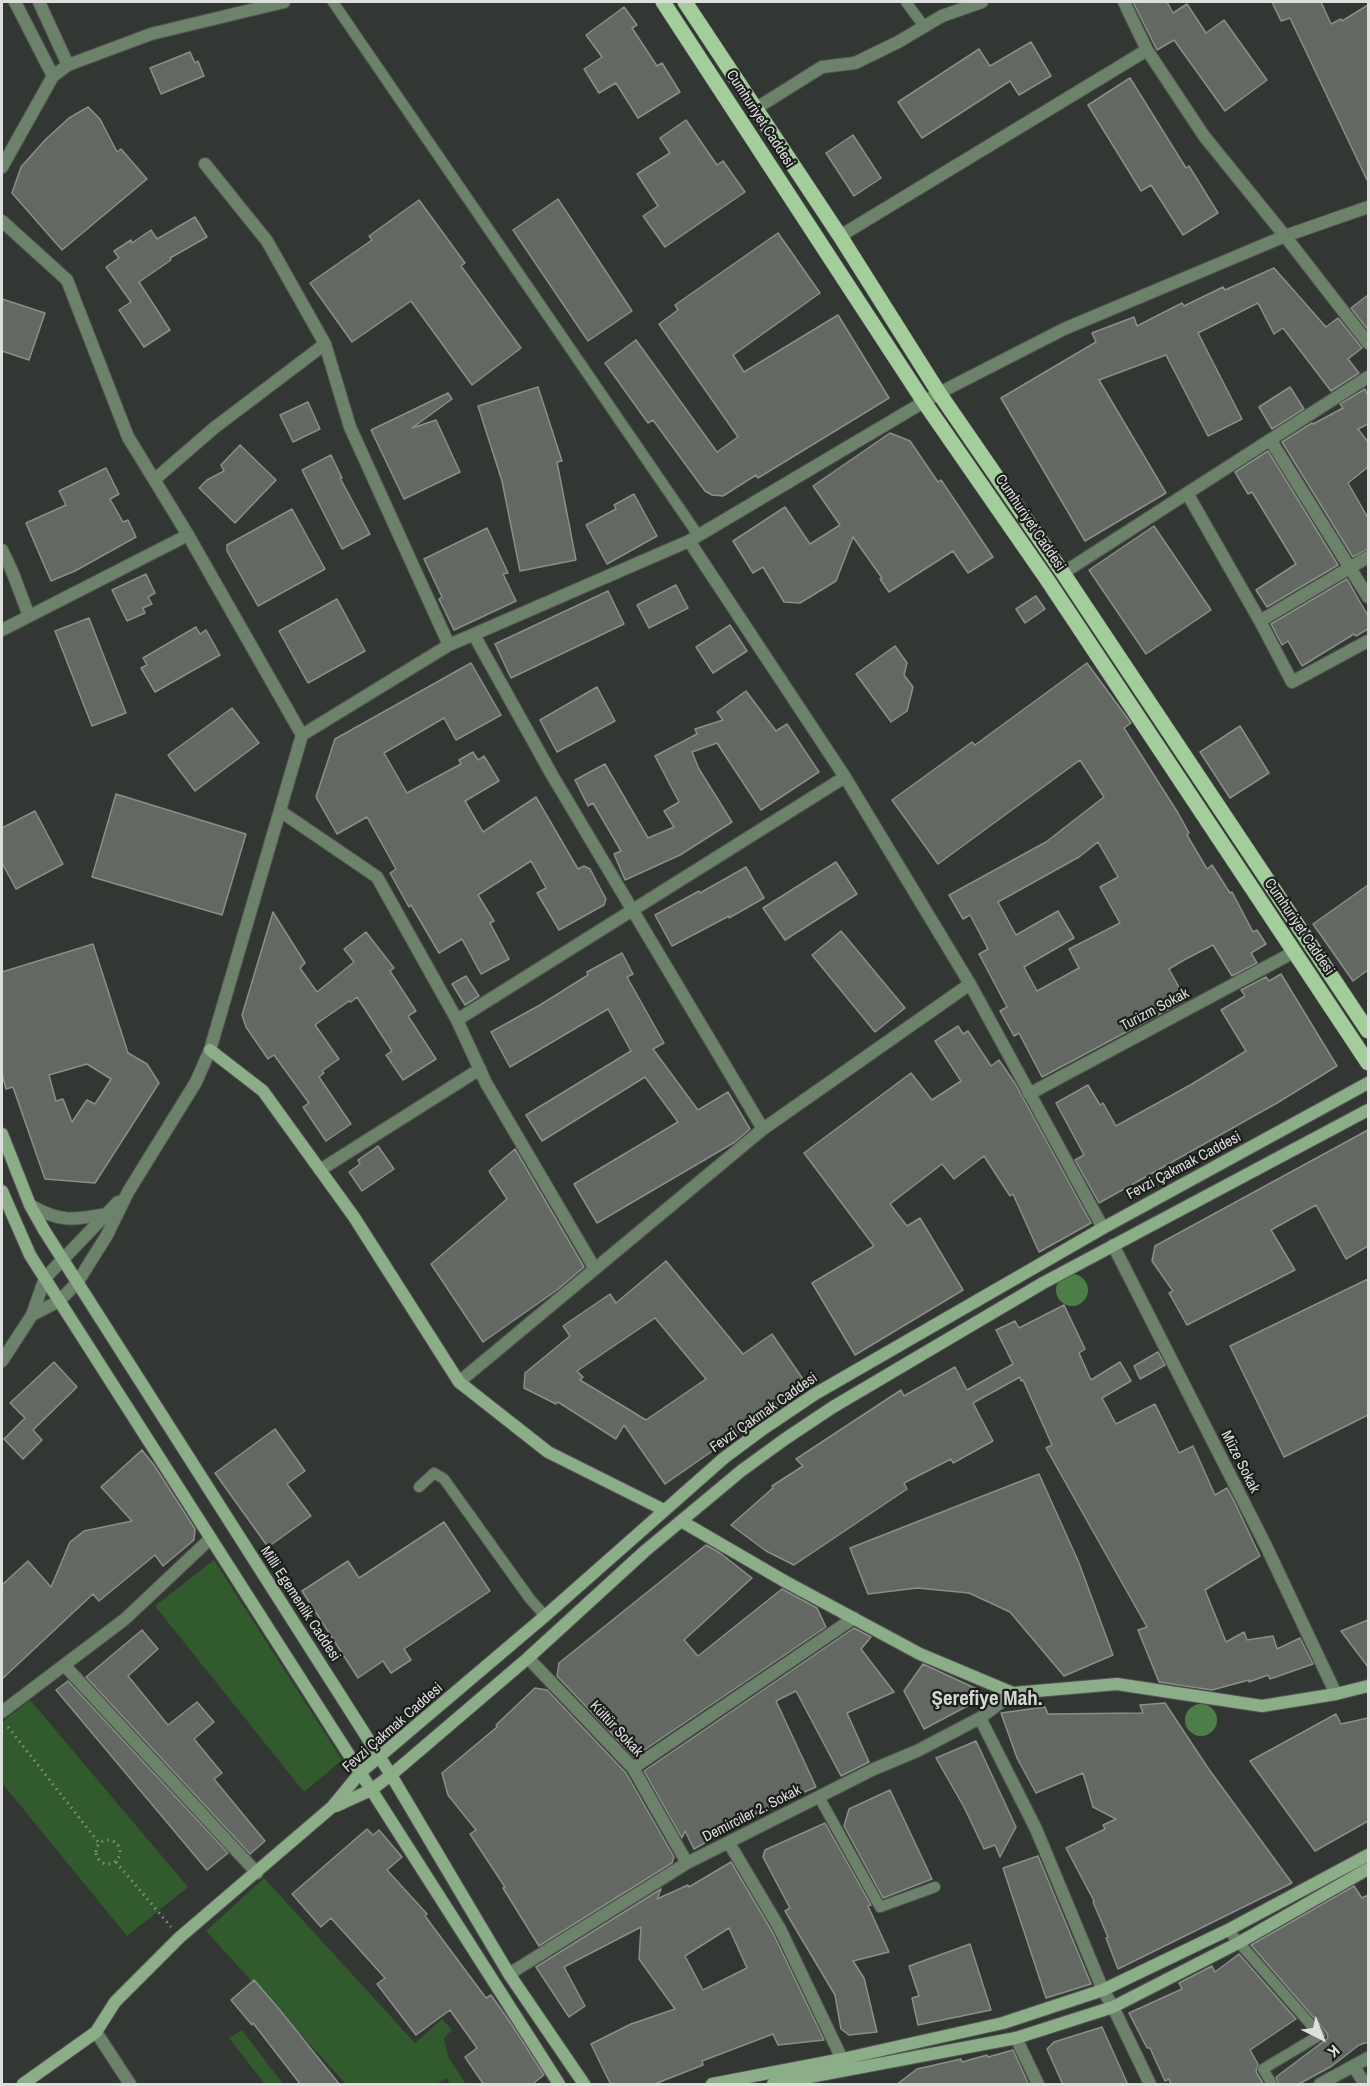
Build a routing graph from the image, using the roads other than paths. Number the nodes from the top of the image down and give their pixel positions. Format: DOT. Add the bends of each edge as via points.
graph roads {
  1 [pos="15,2"];
  2 [pos="39,2"];
  3 [pos="284,2"];
  4 [pos="333,2"];
  5 [pos="663,2"];
  6 [pos="685,2"];
  7 [pos="906,2"];
  8 [pos="982,2"];
  9 [pos="1124,2"];
  10 [pos="923,25"];
  11 [pos="1147,50"];
  12 [pos="68,65"];
  13 [pos="53,76"];
  14 [pos="755,109"];
  15 [pos="205,164"];
  16 [pos="2,166"];
  17 [pos="1368,207"];
  18 [pos="2,221"];
  19 [pos="840,236"];
  20 [pos="1285,236"];
  21 [pos="325,344"];
  22 [pos="1368,344"];
  23 [pos="1368,377"];
  24 [pos="939,393"];
  25 [pos="924,402"];
  26 [pos="1271,441"];
  27 [pos="154,480"];
  28 [pos="1187,493"];
  29 [pos="188,535"];
  30 [pos="694,538"];
  31 [pos="2,550"];
  32 [pos="1368,557"];
  33 [pos="1350,568"];
  34 [pos="1064,573"];
  35 [pos="1368,597"];
  36 [pos="28,616"];
  37 [pos="1260,621"];
  38 [pos="2,630"];
  39 [pos="474,635"];
  40 [pos="1368,641"];
  41 [pos="449,645"];
  42 [pos="303,735"];
  43 [pos="845,777"];
  44 [pos="280,811"];
  45 [pos="634,911"];
  46 [pos="1294,952"];
  47 [pos="970,984"];
  48 [pos="457,1020"];
  49 [pos="1368,1031"];
  50 [pos="210,1050"];
  51 [pos="1368,1063"];
  52 [pos="480,1069"];
  53 [pos="1368,1083"];
  54 [pos="1029,1094"];
  55 [pos="1368,1110"];
  56 [pos="763,1129"];
  57 [pos="2,1134"];
  58 [pos="320,1170"];
  59 [pos="2,1191"];
  60 [pos="128,1192"];
  61 [pos="30,1205"];
  62 [pos="108,1214"];
  63 [pos="1103,1228"];
  64 [pos="1113,1245"];
  65 [pos="63,1260"];
  66 [pos="595,1269"];
  67 [pos="45,1278"];
  68 [pos="77,1283"];
  69 [pos="59,1301"];
  70 [pos="32,1315"];
  71 [pos="2,1361"];
  72 [pos="459,1382"];
  73 [pos="419,1487"];
  74 [pos="664,1510"];
  75 [pos="681,1521"];
  76 [pos="211,1538"];
  77 [pos="545,1616"];
  78 [pos="854,1618"];
  79 [pos="528,1658"];
  80 [pos="65,1665"];
  81 [pos="1368,1686"];
  82 [pos="1013,1694"];
  83 [pos="1336,1694"];
  84 [pos="2,1712"];
  85 [pos="980,1718"];
  86 [pos="380,1757"];
  87 [pos="633,1768"];
  88 [pos="360,1773"];
  89 [pos="391,1775"];
  90 [pos="371,1790"];
  91 [pos="819,1797"];
  92 [pos="333,1807"];
  93 [pos="729,1843"];
  94 [pos="1368,1855"];
  95 [pos="687,1863"];
  96 [pos="1368,1869"];
  97 [pos="257,1874"];
  98 [pos="935,1887"];
  99 [pos="1228,1930"];
  100 [pos="1240,1941"];
  101 [pos="509,1974"];
  102 [pos="1103,1990"];
  103 [pos="1113,2007"];
  104 [pos="96,2032"];
  105 [pos="1016,2038"];
  106 [pos="1368,2058"];
  107 [pos="842,2059"];
  108 [pos="1354,2067"];
  109 [pos="23,2085"];
  110 [pos="130,2085"];
  111 [pos="560,2085"];
  112 [pos="584,2085"];
  113 [pos="712,2085"];
  114 [pos="773,2085"];
  115 [pos="1038,2085"];
  116 [pos="1150,2085"];
  117 [pos="1272,2085"];
  118 [pos="1320,2085"];
  119 [pos="1365,2085"];
  1 -- 13 [label="street"];
  2 -- 12 [label="street"];
  3 -- 12 [label="street" via="151,34"];
  4 -- 30 [label="lane"];
  5 -- 25 [label="main road, Cumhuriyet Caddesi"];
  6 -- 14 [label="main road, Cumhuriyet Caddesi"];
  7 -- 10 [label="lane"];
  8 -- 10 [label="street"];
  9 -- 11 [label="street"];
  10 -- 14 [label="street" via="855,63 822,67"];
  11 -- 19 [label="street"];
  11 -- 20 [label="street" via="1204,136"];
  12 -- 13 [label="street"];
  13 -- 16 [label="street"];
  14 -- 19 [label="main road, Cumhuriyet Caddesi"];
  15 -- 21 [label="street" via="267,241"];
  17 -- 20 [label="street"];
  18 -- 27 [label="street" via="67,280 128,437"];
  19 -- 24 [label="main road, Cumhuriyet Caddesi"];
  20 -- 22 [label="street"];
  20 -- 24 [label="street" via="1064,329"];
  21 -- 27 [label="street" via="214,428"];
  21 -- 41 [label="street" via="350,427"];
  23 -- 26 [label="street"];
  24 -- 25 [label="street"];
  24 -- 34 [label="main road, Cumhuriyet Caddesi"];
  25 -- 30 [label="street"];
  25 -- 46 [label="main road, Cumhuriyet Caddesi"];
  26 -- 28 [label="street"];
  26 -- 33 [label="street"];
  27 -- 29 [label="street"];
  28 -- 34 [label="street"];
  28 -- 37 [label="street"];
  29 -- 36 [label="street"];
  29 -- 42 [label="street"];
  30 -- 39 [label="street"];
  30 -- 43 [label="street"];
  31 -- 36 [label="street"];
  32 -- 33 [label="street"];
  33 -- 35 [label="street"];
  33 -- 37 [label="street"];
  34 -- 49 [label="main road, Cumhuriyet Caddesi"];
  36 -- 38 [label="street"];
  37 -- 40 [label="street" via="1292,682"];
  39 -- 41 [label="street"];
  39 -- 45 [label="street"];
  41 -- 42 [label="street"];
  42 -- 44 [label="street"];
  43 -- 45 [label="street"];
  43 -- 47 [label="street"];
  44 -- 48 [label="street" via="377,877"];
  44 -- 50 [label="street"];
  45 -- 48 [label="street"];
  45 -- 56 [label="street"];
  46 -- 51 [label="main road, Cumhuriyet Caddesi"];
  46 -- 54 [label="street, Turizm Sokak"];
  47 -- 54 [label="street"];
  47 -- 56 [label="street"];
  48 -- 52 [label="street"];
  50 -- 58 [label="street" via="263,1091"];
  50 -- 60 [label="street" via="196,1082"];
  52 -- 58 [label="street"];
  52 -- 66 [label="street"];
  53 -- 63 [label="street, Fevzi Çakmak Caddesi"];
  54 -- 63 [label="street"];
  55 -- 64 [label="street, Fevzi Çakmak Caddesi"];
  56 -- 66 [label="street"];
  57 -- 61 [label="street, Milli Egemenlik Caddesi"];
  58 -- 72 [label="street"];
  59 -- 67 [label="street" via="30,1256"];
  60 -- 62 [label="street"];
  60 -- 68 [label="street"];
  61 -- 62 [label="street" via="47,1216 61,1218"];
  61 -- 65 [label="street, Milli Egemenlik Caddesi"];
  62 -- 65 [label="street"];
  63 -- 74 [label="street, Fevzi Çakmak Caddesi" via="815,1394 724,1458"];
  64 -- 75 [label="street, Fevzi Çakmak Caddesi" via="1043,1282 833,1407 741,1471"];
  64 -- 83 [label="street, Müze Sokak" via="1266,1546"];
  65 -- 67 [label="street"];
  65 -- 68 [label="street, Milli Egemenlik Caddesi"];
  66 -- 72 [label="street"];
  67 -- 69 [label="street"];
  67 -- 70 [label="street"];
  68 -- 69 [label="street"];
  68 -- 86 [label="street, Milli Egemenlik Caddesi"];
  69 -- 70 [label="street"];
  69 -- 76 [label="street"];
  70 -- 71 [label="street"];
  72 -- 74 [label="street" via="548,1452"];
  73 -- 77 [label="lane" via="434,1473 444,1479"];
  74 -- 77 [label="street, Fevzi Çakmak Caddesi"];
  75 -- 78 [label="street"];
  75 -- 79 [label="street, Fevzi Çakmak Caddesi"];
  76 -- 80 [label="street" via="125,1618"];
  76 -- 88 [label="street"];
  77 -- 86 [label="street, Fevzi Çakmak Caddesi"];
  78 -- 82 [label="street" via="920,1654"];
  78 -- 87 [label="street"];
  79 -- 87 [label="street, Kültür Sokak"];
  79 -- 89 [label="street, Fevzi Çakmak Caddesi"];
  80 -- 84 [label="street"];
  80 -- 97 [label="street"];
  81 -- 83 [label="street"];
  82 -- 83 [label="street" via="1117,1684 1262,1706"];
  82 -- 85 [label="street, Demirciler 2. Sokak"];
  85 -- 91 [label="street, Demirciler 2. Sokak"];
  85 -- 102 [label="street" via="1036,1829"];
  86 -- 88 [label="street, Fevzi Çakmak Caddesi"];
  86 -- 89 [label="street, Milli Egemenlik Caddesi"];
  87 -- 95 [label="street, Kültür Sokak"];
  88 -- 90 [label="street"];
  88 -- 92 [label="street, Fevzi Çakmak Caddesi"];
  89 -- 90 [label="street, Fevzi Çakmak Caddesi"];
  89 -- 101 [label="street, Milli Egemenlik Caddesi"];
  90 -- 92 [label="street, Fevzi Çakmak Caddesi"];
  90 -- 111 [label="street"];
  91 -- 93 [label="street, Demirciler 2. Sokak"];
  91 -- 98 [label="lane" via="880,1907"];
  92 -- 97 [label="street"];
  93 -- 95 [label="street, Demirciler 2. Sokak"];
  93 -- 107 [label="street" via="780,1929"];
  94 -- 99 [label="street"];
  95 -- 101 [label="street, Demirciler 2. Sokak"];
  96 -- 100 [label="street"];
  97 -- 104 [label="street" via="180,1937 115,2002"];
  99 -- 100 [label="lane"];
  99 -- 102 [label="street"];
  100 -- 103 [label="street"];
  100 -- 117 [label="lane" via="1320,2035 1263,2069"];
  101 -- 112 [label="street, Milli Egemenlik Caddesi"];
  102 -- 103 [label="street"];
  102 -- 107 [label="street" via="1003,2023"];
  103 -- 105 [label="street"];
  103 -- 116 [label="street"];
  104 -- 109 [label="street"];
  104 -- 110 [label="street"];
  105 -- 114 [label="street"];
  105 -- 115 [label="street"];
  106 -- 108 [label="street"];
  107 -- 113 [label="street"];
  108 -- 118 [label="street"];
  108 -- 119 [label="street"];
}
